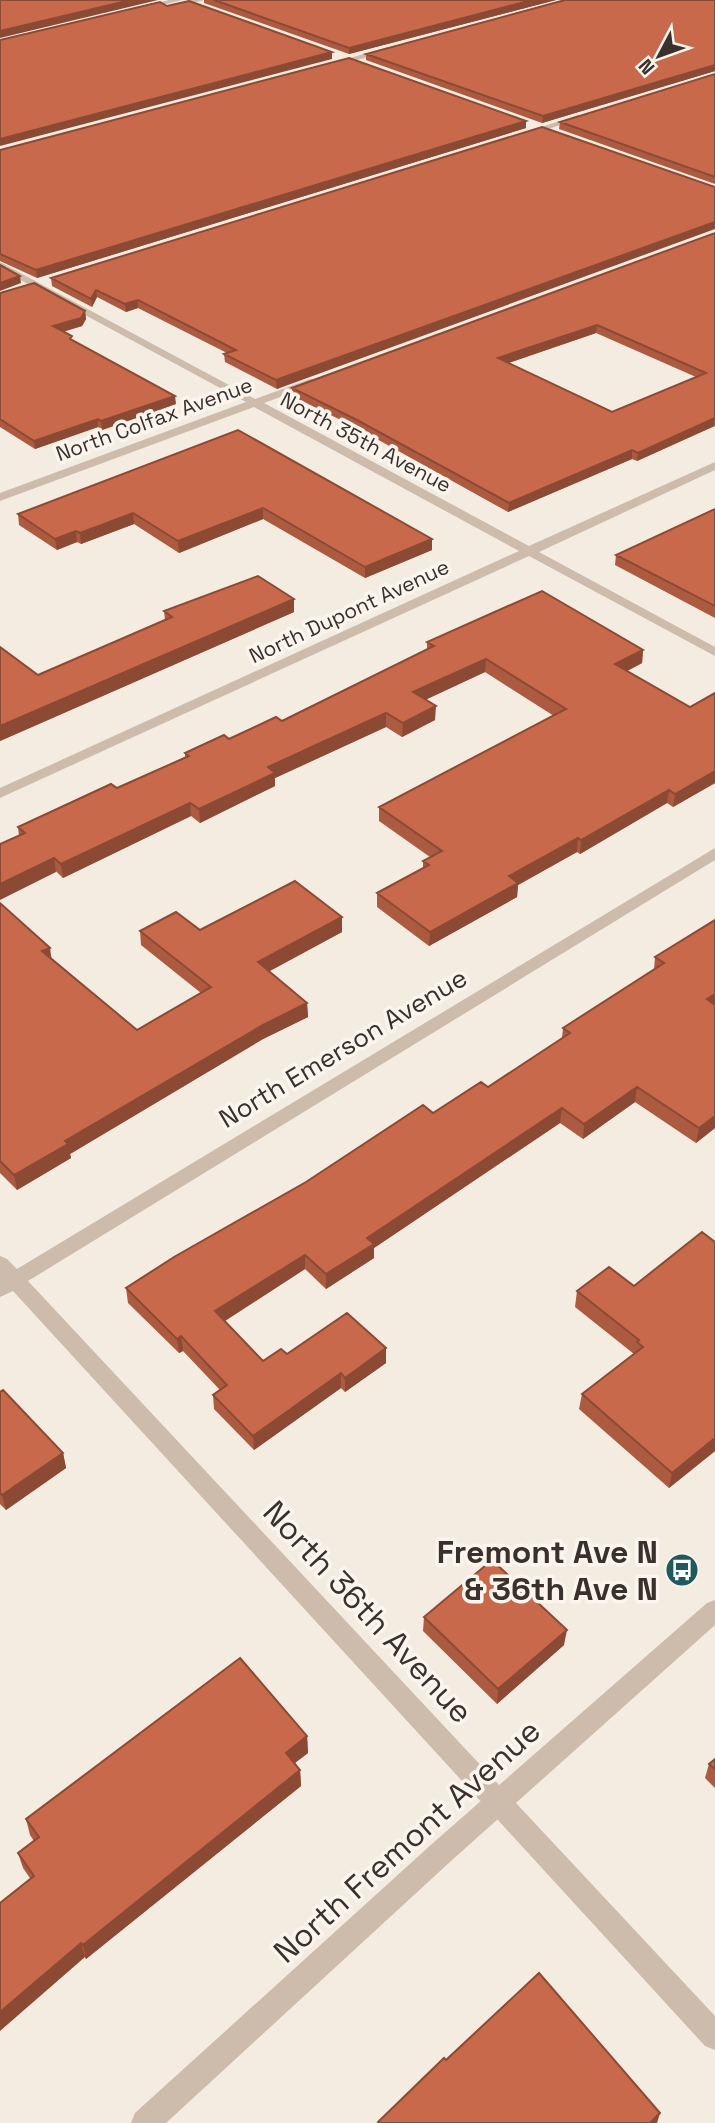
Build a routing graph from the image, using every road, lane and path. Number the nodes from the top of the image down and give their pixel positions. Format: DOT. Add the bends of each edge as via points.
graph roads {
  1 [pos="200,0"];
  2 [pos="183,1"];
  3 [pos="208,9"];
  4 [pos="134,12"];
  5 [pos="402,45"];
  6 [pos="337,56"];
  7 [pos="348,60"];
  8 [pos="322,67"];
  9 [pos="371,68"];
  10 [pos="596,112"];
  11 [pos="528,124"];
  12 [pos="541,129"];
  13 [pos="555,134"];
  14 [pos="517,136"];
  15 [pos="0,265"];
  16 [pos="54,280"];
  17 [pos="37,285"];
  18 [pos="18,291"];
  19 [pos="324,377"];
  20 [pos="253,403"];
  21 [pos="715,466"];
  22 [pos="0,497"];
  23 [pos="530,551"];
  24 [pos="715,652"];
  25 [pos="0,794"];
  26 [pos="715,853"];
  27 [pos="5,1278"];
  28 [pos="715,1610"];
  29 [pos="500,1804"];
  30 [pos="715,2036"];
  31 [pos="145,2123"];
  1 -- 2 [label="street"];
  2 -- 3 [label="street"];
  2 -- 4 [label="street"];
  5 -- 7 [label="street"];
  6 -- 7 [label="street"];
  7 -- 8 [label="street"];
  7 -- 9 [label="street"];
  10 -- 12 [label="street"];
  11 -- 12 [label="street"];
  12 -- 13 [label="street"];
  12 -- 14 [label="street"];
  15 -- 17 [label="street, North 35th Avenue"];
  16 -- 17 [label="street"];
  17 -- 18 [label="street"];
  17 -- 20 [label="street, North 35th Avenue"];
  19 -- 20 [label="street, North Colfax Avenue"];
  20 -- 22 [label="street, North Colfax Avenue"];
  20 -- 23 [label="street, North 35th Avenue"];
  21 -- 23 [label="street, North Dupont Avenue"];
  23 -- 24 [label="street, North 35th Avenue"];
  23 -- 25 [label="street, North Dupont Avenue"];
  26 -- 27 [label="street, North Emerson Avenue" via="65,1247"];
  27 -- 29 [label="street, North 36th Avenue"];
  28 -- 29 [label="street, North Fremont Avenue"];
  29 -- 30 [label="street, North 36th Avenue"];
  29 -- 31 [label="street, North Fremont Avenue"];
}
